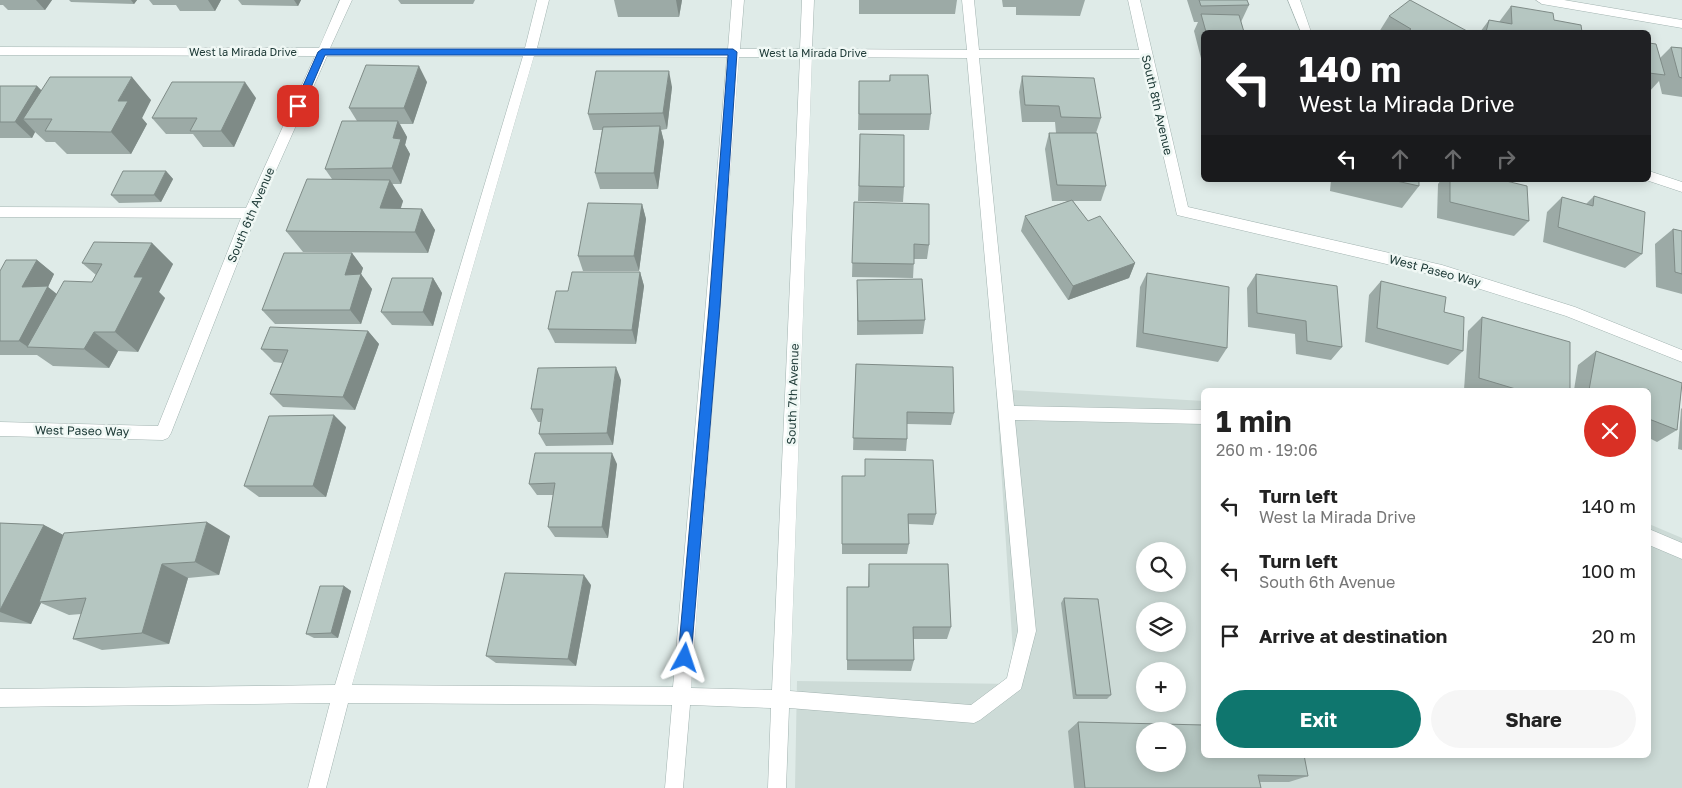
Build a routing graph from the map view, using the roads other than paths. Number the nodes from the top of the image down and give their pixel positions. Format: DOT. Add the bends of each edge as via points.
graph roads {
  1 [pos="346,0"];
  2 [pos="543,0"];
  3 [pos="738,0"];
  4 [pos="808,0"];
  5 [pos="968,0"];
  6 [pos="1134,0"];
  7 [pos="1294,0"];
  8 [pos="1542,0"];
  9 [pos="1682,24"];
  10 [pos="1305,30"];
  11 [pos="0,50"];
  12 [pos="530,51"];
  13 [pos="322,52"];
  14 [pos="733,52"];
  15 [pos="805,53"];
  16 [pos="972,53"];
  17 [pos="1146,54"];
  18 [pos="1651,177"];
  19 [pos="1682,186"];
  20 [pos="1182,210"];
  21 [pos="0,212"];
  22 [pos="250,212"];
  23 [pos="1682,356"];
  24 [pos="1007,414"];
  25 [pos="1201,417"];
  26 [pos="0,430"];
  27 [pos="163,432"];
  28 [pos="1651,538"];
  29 [pos="1682,551"];
  30 [pos="341,694"];
  31 [pos="681,697"];
  32 [pos="0,698"];
  33 [pos="782,699"];
  34 [pos="317,788"];
  35 [pos="674,788"];
  36 [pos="777,788"];
  1 -- 13 [label="street, South 6th Avenue"];
  2 -- 12 [label="street"];
  3 -- 14 [label="street"];
  4 -- 15 [label="street, South 7th Avenue"];
  5 -- 16 [label="street"];
  6 -- 17 [label="street, South 8th Avenue"];
  7 -- 10 [label="street"];
  8 -- 9 [label="street"];
  11 -- 13 [label="street, West la Mirada Drive"];
  12 -- 13 [label="street, West la Mirada Drive"];
  12 -- 14 [label="street, West la Mirada Drive"];
  12 -- 30 [label="street"];
  13 -- 22 [label="street, South 6th Avenue"];
  14 -- 15 [label="street, West la Mirada Drive"];
  14 -- 31 [label="street" via="715,307"];
  15 -- 16 [label="street, West la Mirada Drive"];
  15 -- 33 [label="street, South 7th Avenue"];
  16 -- 17 [label="street, West la Mirada Drive"];
  16 -- 24 [label="street"];
  17 -- 20 [label="street, South 8th Avenue"];
  18 -- 19 [label="street"];
  20 -- 23 [label="street, West Paseo Way" via="1442,271 1570,311"];
  21 -- 22 [label="street"];
  22 -- 27 [label="street, South 6th Avenue"];
  24 -- 25 [label="street"];
  24 -- 33 [label="street" via="1027,631 1015,682 974,714"];
  26 -- 27 [label="street, West Paseo Way"];
  28 -- 29 [label="street"];
  30 -- 31 [label="street"];
  30 -- 32 [label="street"];
  30 -- 34 [label="street"];
  31 -- 33 [label="street"];
  31 -- 35 [label="street"];
  33 -- 36 [label="street, South 7th Avenue"];
}
